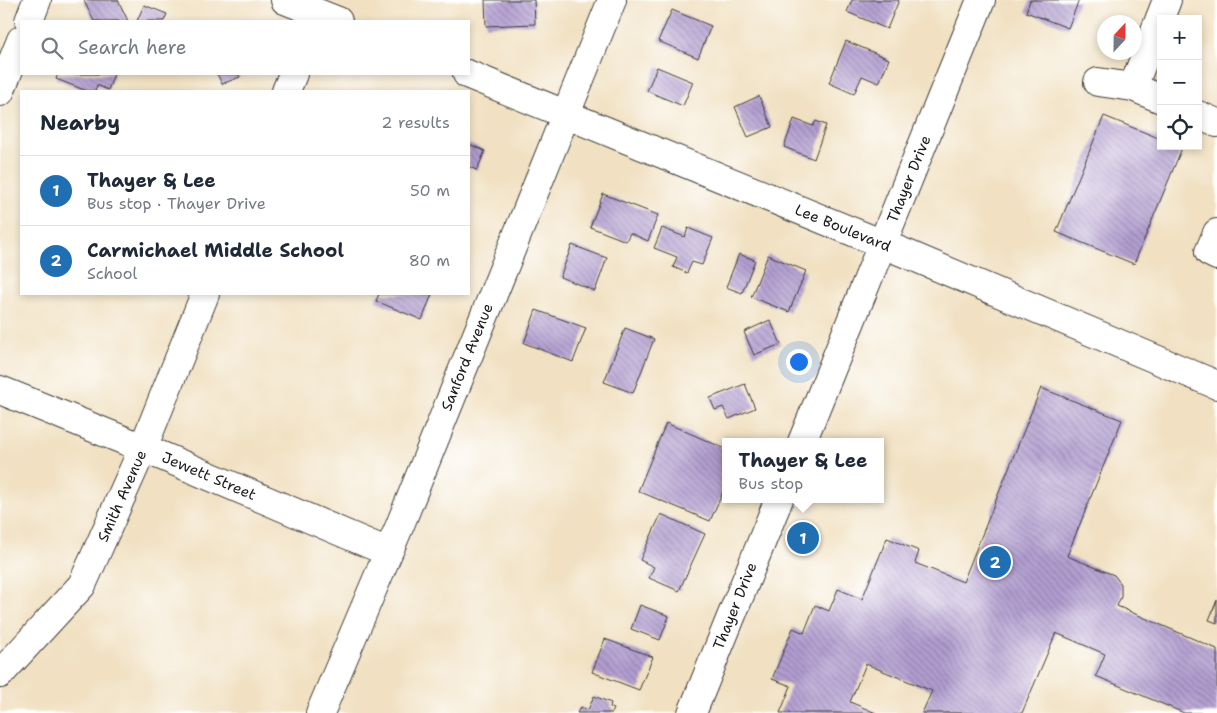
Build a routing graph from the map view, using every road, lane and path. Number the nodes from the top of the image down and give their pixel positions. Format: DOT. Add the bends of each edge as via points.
graph roads {
  1 [pos="37,0"];
  2 [pos="286,0"];
  3 [pos="612,0"];
  4 [pos="981,0"];
  5 [pos="1167,0"];
  6 [pos="323,14"];
  7 [pos="29,20"];
  8 [pos="20,42"];
  9 [pos="293,75"];
  10 [pos="469,75"];
  11 [pos="1098,82"];
  12 [pos="1133,87"];
  13 [pos="286,90"];
  14 [pos="0,92"];
  15 [pos="1157,97"];
  16 [pos="566,114"];
  17 [pos="1202,117"];
  18 [pos="1217,123"];
  19 [pos="1217,233"];
  20 [pos="882,244"];
  21 [pos="1217,256"];
  22 [pos="205,295"];
  23 [pos="1217,385"];
  24 [pos="0,390"];
  25 [pos="804,438"];
  26 [pos="143,448"];
  27 [pos="777,503"];
  28 [pos="388,552"];
  29 [pos="0,674"];
  30 [pos="320,713"];
  31 [pos="692,713"];
  1 -- 7 [label="street"];
  2 -- 6 [label="street"];
  3 -- 16 [label="street, Sanford Avenue"];
  4 -- 20 [label="street, Thayer Drive"];
  5 -- 12 [label="street"];
  8 -- 14 [label="street"];
  9 -- 13 [label="street"];
  10 -- 16 [label="street, Lee Boulevard"];
  11 -- 12 [label="street"];
  12 -- 15 [label="street"];
  16 -- 20 [label="street, Lee Boulevard"];
  16 -- 28 [label="street, Sanford Avenue"];
  17 -- 18 [label="street"];
  19 -- 21 [label="street" via="1209,252"];
  20 -- 23 [label="street, Lee Boulevard"];
  20 -- 25 [label="street, Thayer Drive"];
  22 -- 26 [label="street, Smith Avenue"];
  24 -- 26 [label="street, Jewett Street"];
  26 -- 28 [label="street, Jewett Street"];
  26 -- 29 [label="street, Smith Avenue" via="82,585"];
  27 -- 31 [label="street, Thayer Drive"];
  28 -- 30 [label="street, Sanford Avenue"];
}
